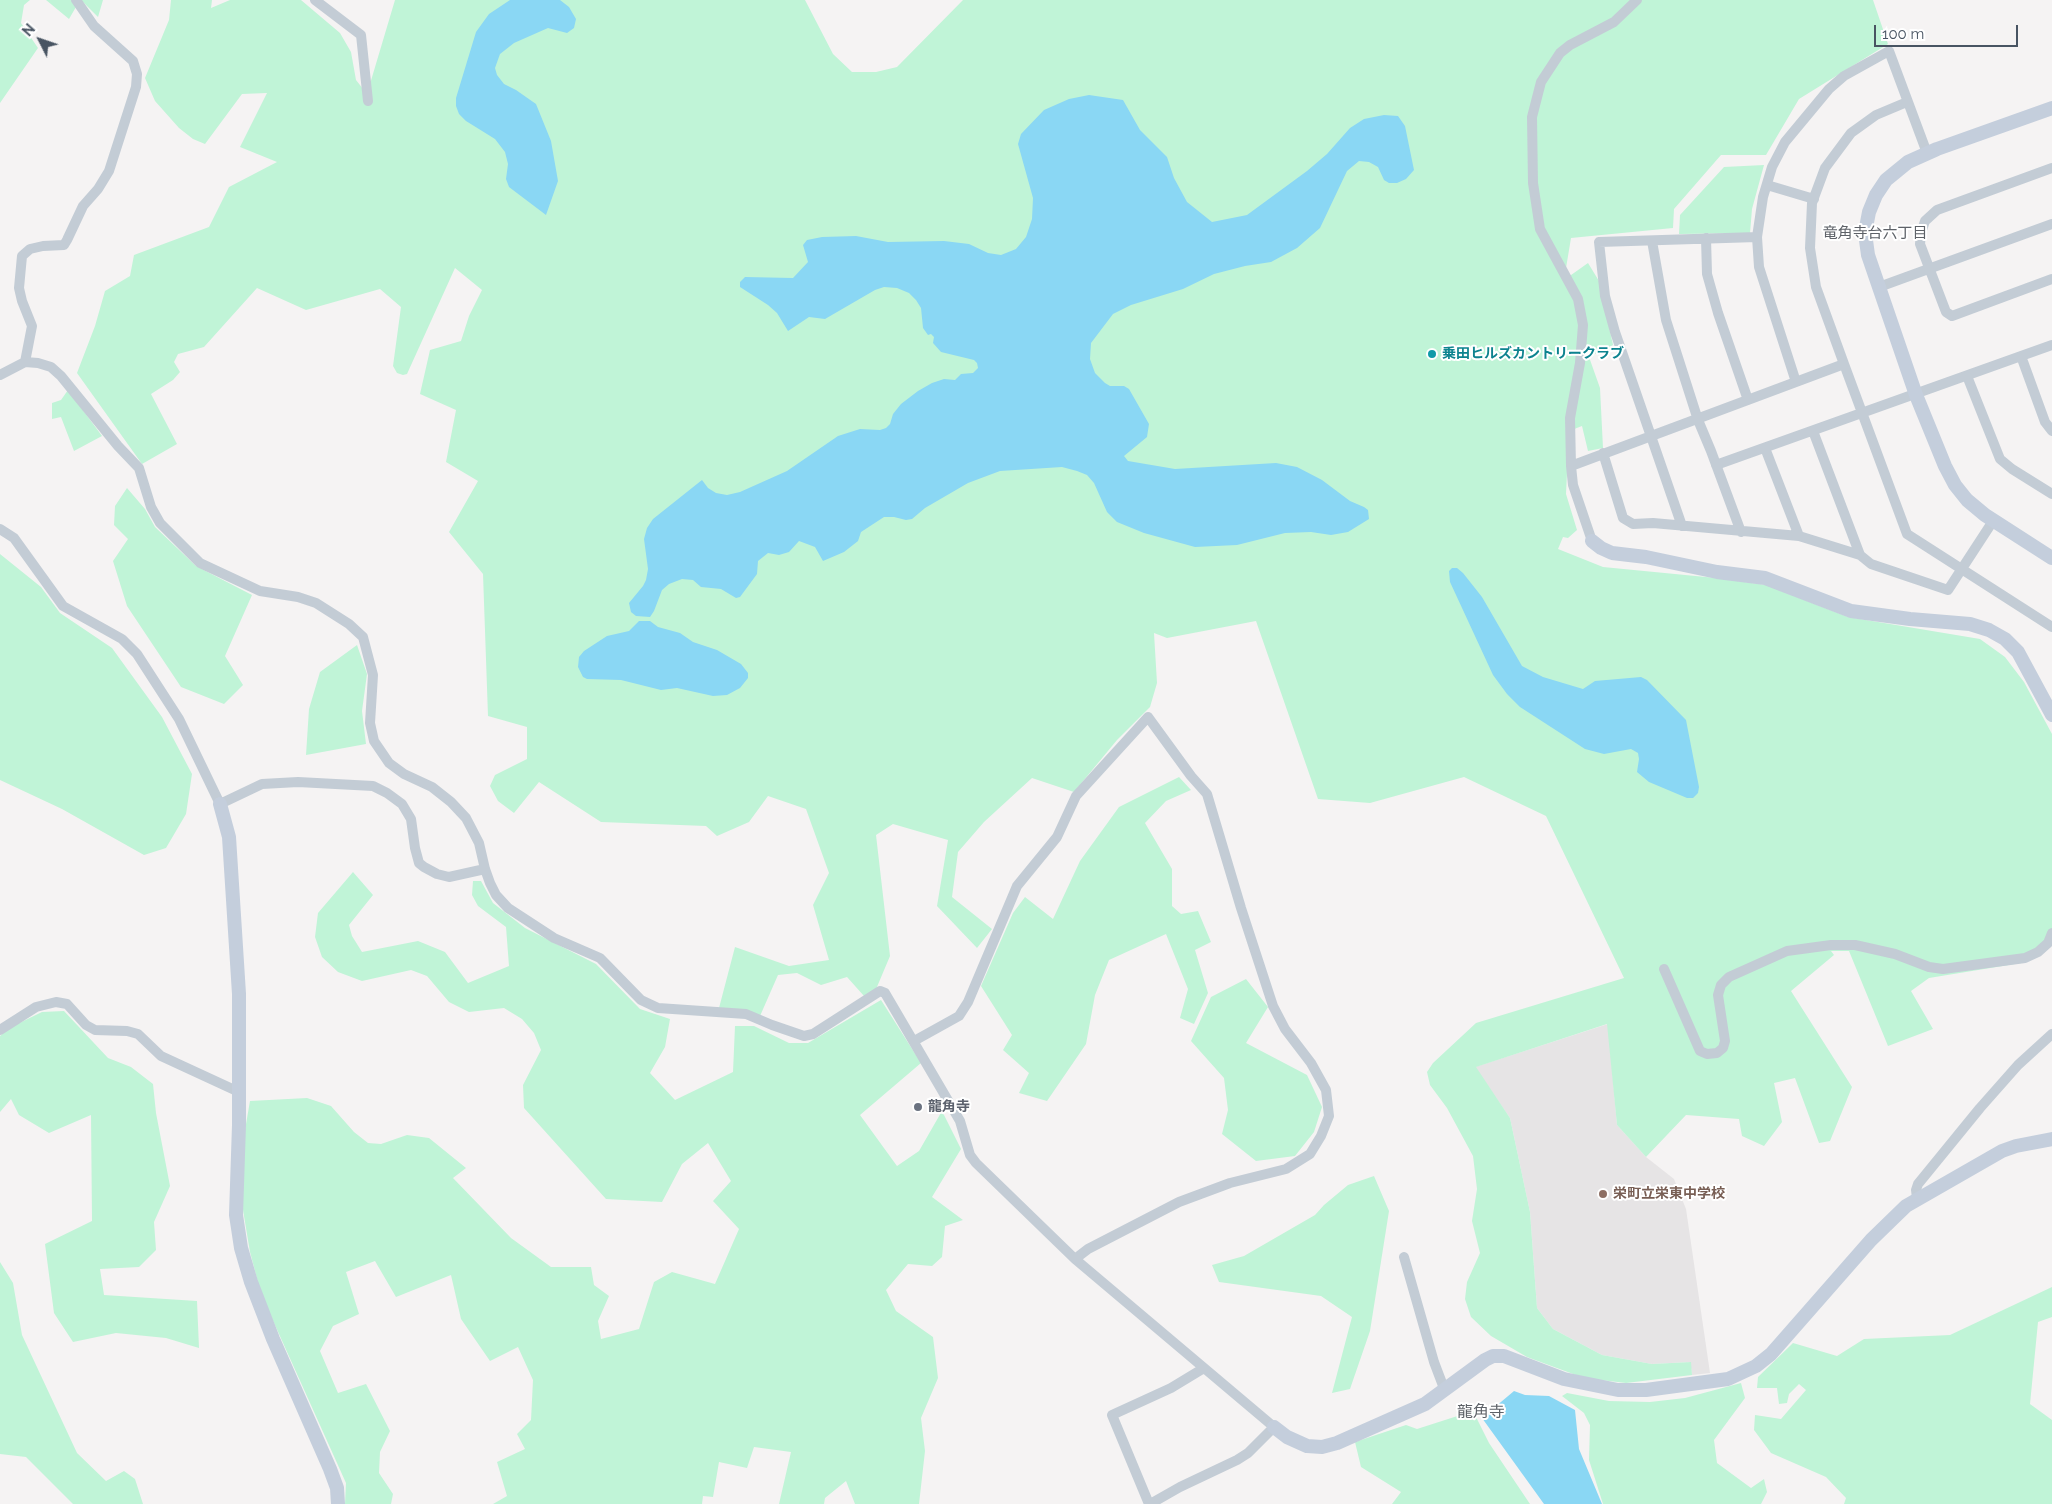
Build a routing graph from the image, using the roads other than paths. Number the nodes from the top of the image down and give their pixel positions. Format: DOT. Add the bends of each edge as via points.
graph roads {
  1 [pos="76,0"];
  2 [pos="315,0"];
  3 [pos="1636,0"];
  4 [pos="368,101"];
  5 [pos="1907,102"];
  6 [pos="2052,108"];
  7 [pos="1927,153"];
  8 [pos="2052,168"];
  9 [pos="1767,185"];
  10 [pos="1814,199"];
  11 [pos="2052,224"];
  12 [pos="1756,237"];
  13 [pos="1706,238"];
  14 [pos="1652,241"];
  15 [pos="1928,268"];
  16 [pos="2052,279"];
  17 [pos="1879,287"];
  18 [pos="2052,345"];
  19 [pos="2021,356"];
  20 [pos="25,362"];
  21 [pos="1844,364"];
  22 [pos="0,376"];
  23 [pos="1967,376"];
  24 [pos="1796,382"];
  25 [pos="1916,395"];
  26 [pos="1748,400"];
  27 [pos="1862,414"];
  28 [pos="1698,420"];
  29 [pos="2052,430"];
  30 [pos="1813,431"];
  31 [pos="1651,436"];
  32 [pos="1765,448"];
  33 [pos="1603,454"];
  34 [pos="1716,465"];
  35 [pos="1571,466"];
  36 [pos="2052,494"];
  37 [pos="1993,521"];
  38 [pos="1682,526"];
  39 [pos="0,529"];
  40 [pos="1741,532"];
  41 [pos="1799,536"];
  42 [pos="1592,540"];
  43 [pos="1860,555"];
  44 [pos="2052,558"];
  45 [pos="1961,569"];
  46 [pos="2052,628"];
  47 [pos="2052,715"];
  48 [pos="220,804"];
  49 [pos="485,869"];
  50 [pos="2052,933"];
  51 [pos="1664,970"];
  52 [pos="0,1030"];
  53 [pos="2052,1034"];
  54 [pos="914,1040"];
  55 [pos="239,1092"];
  56 [pos="2052,1139"];
  57 [pos="1917,1198"];
  58 [pos="1404,1257"];
  59 [pos="1075,1259"];
  60 [pos="1204,1368"];
  61 [pos="1445,1391"];
  62 [pos="1274,1427"];
  63 [pos="338,1504"];
  64 [pos="1150,1504"];
  1 -- 20 [label="street" via="94,26 133,61 138,74 109,170 98,189 82,206 64,245 30,249 22,256 19,288 32,326"];
  2 -- 4 [label="street" via="360,34"];
  3 -- 35 [label="street" via="1614,22 1560,53 1541,82 1532,117 1533,183 1540,229 1578,299 1584,325 1570,418"];
  5 -- 7 [label="street"];
  5 -- 9 [label="street" via="1889,51 1844,76 1794,129 1772,167"];
  5 -- 10 [label="street" via="1876,115 1851,133 1825,168"];
  6 -- 7 [label="street"];
  7 -- 17 [label="street" via="1897,170 1886,180 1872,203 1866,222 1865,243"];
  8 -- 15 [label="street" via="1931,214 1925,221 1920,244"];
  9 -- 10 [label="street"];
  9 -- 12 [label="street"];
  10 -- 21 [label="street" via="1810,248 1816,287"];
  11 -- 15 [label="street"];
  12 -- 13 [label="street"];
  12 -- 24 [label="street" via="1759,267"];
  13 -- 14 [label="street"];
  13 -- 26 [label="street" via="1707,274"];
  14 -- 28 [label="street" via="1666,320"];
  14 -- 31 [label="street" via="1599,242 1604,296"];
  15 -- 16 [label="street" via="1946,312 1952,316"];
  15 -- 17 [label="street"];
  17 -- 25 [label="street"];
  18 -- 19 [label="street"];
  19 -- 23 [label="street"];
  19 -- 29 [label="street" via="2045,422"];
  20 -- 22 [label="street"];
  20 -- 49 [label="street" via="51,367 61,376 139,468 151,507 160,523 200,563 260,591 298,597 316,604 349,624 363,637 373,675 370,724 374,741 390,763 404,774 432,787 466,818 479,843"];
  21 -- 24 [label="street"];
  21 -- 27 [label="street"];
  23 -- 25 [label="street"];
  23 -- 36 [label="street" via="2000,459"];
  24 -- 26 [label="street"];
  25 -- 27 [label="street"];
  25 -- 37 [label="street" via="1944,466 1955,485 1967,500"];
  26 -- 28 [label="street"];
  27 -- 30 [label="street"];
  27 -- 45 [label="street" via="1904,530"];
  28 -- 31 [label="street"];
  28 -- 34 [label="street"];
  30 -- 32 [label="street"];
  30 -- 43 [label="street"];
  31 -- 33 [label="street"];
  31 -- 38 [label="street"];
  32 -- 34 [label="street"];
  32 -- 41 [label="street"];
  33 -- 35 [label="street"];
  33 -- 38 [label="street" via="1622,518 1633,524"];
  34 -- 40 [label="street"];
  35 -- 42 [label="street" via="1573,485"];
  37 -- 44 [label="street"];
  37 -- 45 [label="street"];
  38 -- 40 [label="street"];
  39 -- 48 [label="street" via="14,538 63,606 122,639 137,654 179,719"];
  40 -- 41 [label="street"];
  41 -- 43 [label="street"];
  42 -- 47 [label="street" via="1612,553 1765,578 1851,611 1970,624 1989,630 2018,652"];
  43 -- 45 [label="street" via="1871,564 1948,590"];
  45 -- 46 [label="street"];
  48 -- 49 [label="street" via="262,784 298,782 373,786 402,804 411,818 415,848 419,863 424,867 448,877"];
  48 -- 55 [label="street" via="229,837 239,994"];
  49 -- 54 [label="street" via="496,895 508,908 554,938 600,958 641,1000 658,1008 746,1014 804,1036 813,1034 880,991 885,993"];
  50 -- 51 [label="street" via="2038,952 2025,958 1943,969 1855,945 1787,951 1729,977 1721,985 1718,995 1726,1041 1717,1053 1707,1054 1700,1051"];
  52 -- 55 [label="street" via="36,1007 56,1002 67,1004 95,1030 138,1034 161,1056"];
  53 -- 57 [label="street" via="2018,1065 1980,1108 1918,1184"];
  54 -- 59 [label="street" via="960,1121 970,1155"];
  54 -- 59 [label="street" via="959,1016 968,1002 1016,886 1057,837 1076,796 1148,717 1207,794 1273,1006 1326,1090 1328,1116 1310,1154 1286,1169 1230,1183 1179,1202 1088,1249"];
  55 -- 63 [label="street" via="236,1215 241,1248 273,1338 330,1469 337,1488"];
  56 -- 57 [label="street" via="2002,1151"];
  57 -- 61 [label="street" via="1886,1224 1771,1354 1756,1366 1728,1379 1646,1390 1618,1390 1564,1379 1504,1356 1494,1356"];
  58 -- 61 [label="street"];
  59 -- 60 [label="street"];
  60 -- 62 [label="street"];
  60 -- 64 [label="street" via="1171,1388 1112,1415"];
  61 -- 62 [label="street" via="1393,1419 1322,1447 1307,1446"];
  62 -- 64 [label="street" via="1238,1460"];
}
